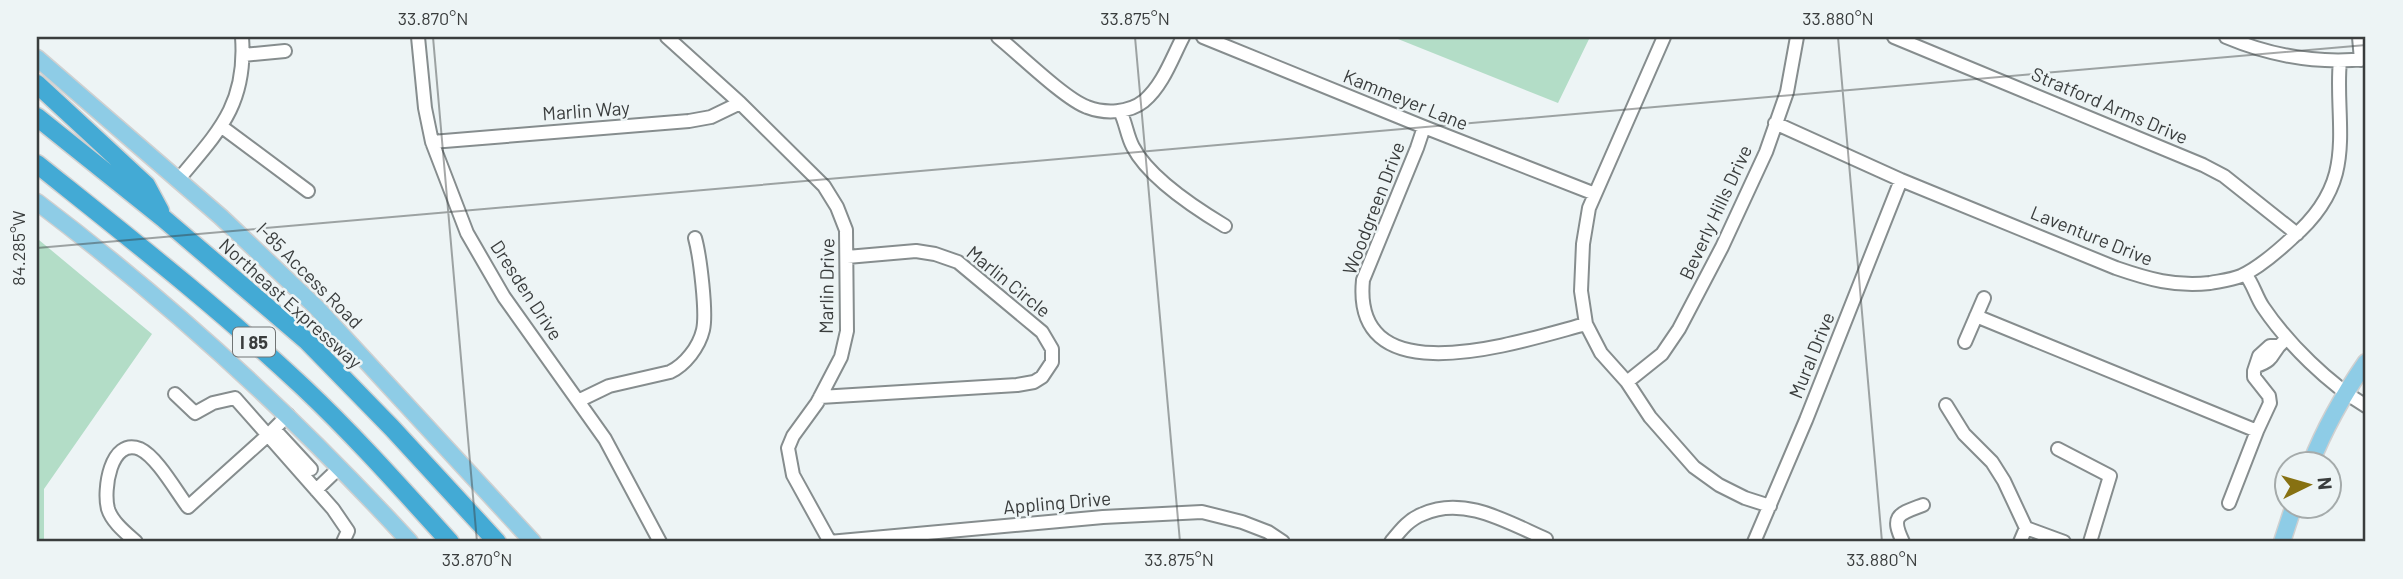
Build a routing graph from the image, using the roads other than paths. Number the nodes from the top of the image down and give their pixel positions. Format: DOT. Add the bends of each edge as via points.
graph roads {
  1 [pos="242,37"];
  2 [pos="418,37"];
  3 [pos="667,37"];
  4 [pos="999,37"];
  5 [pos="1183,37"];
  6 [pos="1203,37"];
  7 [pos="1664,37"];
  8 [pos="1797,37"];
  9 [pos="1894,37"];
  10 [pos="2226,37"];
  11 [pos="2359,37"];
  12 [pos="285,51"];
  13 [pos="243,55"];
  14 [pos="37,58"];
  15 [pos="2363,59"];
  16 [pos="2340,61"];
  17 [pos="37,83"];
  18 [pos="740,103"];
  19 [pos="1121,111"];
  20 [pos="37,117"];
  21 [pos="1775,124"];
  22 [pos="222,127"];
  23 [pos="1424,127"];
  24 [pos="432,142"];
  25 [pos="37,164"];
  26 [pos="37,180"];
  27 [pos="178,180"];
  28 [pos="1901,180"];
  29 [pos="62,184"];
  30 [pos="307,191"];
  31 [pos="1595,194"];
  32 [pos="37,202"];
  33 [pos="163,218"];
  34 [pos="1225,226"];
  35 [pos="2297,234"];
  36 [pos="695,237"];
  37 [pos="847,257"];
  38 [pos="2245,274"];
  39 [pos="1984,298"];
  40 [pos="1976,316"];
  41 [pos="1586,324"];
  42 [pos="1965,342"];
  43 [pos="2283,342"];
  44 [pos="2366,362"];
  45 [pos="1627,382"];
  46 [pos="2345,393"];
  47 [pos="176,394"];
  48 [pos="820,397"];
  49 [pos="578,401"];
  50 [pos="1946,405"];
  51 [pos="2366,406"];
  52 [pos="288,415"];
  53 [pos="2257,430"];
  54 [pos="271,432"];
  55 [pos="2058,449"];
  56 [pos="2318,449"];
  57 [pos="327,455"];
  58 [pos="339,468"];
  59 [pos="307,473"];
  60 [pos="316,490"];
  61 [pos="2229,503"];
  62 [pos="1923,505"];
  63 [pos="1770,506"];
  64 [pos="2289,520"];
  65 [pos="2026,528"];
  66 [pos="1546,539"];
  67 [pos="135,542"];
  68 [pos="343,542"];
  69 [pos="410,542"];
  70 [pos="450,542"];
  71 [pos="497,542"];
  72 [pos="533,542"];
  73 [pos="660,542"];
  74 [pos="830,542"];
  75 [pos="1283,542"];
  76 [pos="1391,542"];
  77 [pos="1754,542"];
  78 [pos="1903,542"];
  79 [pos="2020,542"];
  80 [pos="2064,542"];
  81 [pos="2091,542"];
  82 [pos="2282,542"];
  1 -- 13 [label="street"];
  2 -- 24 [label="street, Dresden Drive"];
  3 -- 18 [label="street, Marlin Drive"];
  4 -- 19 [label="street" via="1086,107"];
  5 -- 19 [label="street" via="1154,90 1143,102"];
  6 -- 23 [label="street, Kammeyer Lane"];
  7 -- 31 [label="street"];
  8 -- 21 [label="street, Beverly Hills Drive" via="1787,92"];
  9 -- 35 [label="street, Stratford Arms Drive" via="2203,164"];
  10 -- 16 [label="street" via="2295,58"];
  11 -- 15 [label="street"];
  12 -- 13 [label="street"];
  13 -- 22 [label="street" via="240,80"];
  14 -- 27 [label="main road, I-85 Access Road"];
  15 -- 16 [label="street"];
  16 -- 35 [label="street, Laventure Drive" via="2337,171 2317,213"];
  17 -- 33 [label="highway" via="146,185"];
  18 -- 24 [label="street, Marlin Way" via="711,117 689,121"];
  18 -- 37 [label="street, Marlin Drive" via="824,186 846,230"];
  19 -- 34 [label="street" via="1135,150 1152,169 1194,207"];
  20 -- 33 [label="highway, Northeast Expressway / I 85"];
  21 -- 28 [label="street, Laventure Drive"];
  21 -- 45 [label="street, Beverly Hills Drive" via="1722,247 1679,329 1661,354"];
  22 -- 27 [label="street"];
  22 -- 30 [label="street"];
  23 -- 31 [label="street, Kammeyer Lane"];
  23 -- 41 [label="street, Woodgreen Drive" via="1363,280 1361,298 1373,330 1398,349 1456,352 1497,347"];
  24 -- 49 [label="street, Dresden Drive" via="467,233 490,274"];
  25 -- 29 [label="highway, I 85"];
  26 -- 29 [label="highway"];
  27 -- 72 [label="main road, I-85 Access Road" via="316,307"];
  28 -- 38 [label="street, Laventure Drive" via="2151,280 2195,284"];
  28 -- 63 [label="street, Mural Drive"];
  29 -- 70 [label="highway, I 85" via="204,298 305,389"];
  31 -- 41 [label="street" via="1583,244 1581,291"];
  32 -- 52 [label="main road" via="197,333"];
  33 -- 71 [label="highway, Northeast Expressway / I 85" via="307,341"];
  35 -- 38 [label="street, Laventure Drive"];
  36 -- 49 [label="street" via="704,324 697,345 679,368 609,386"];
  37 -- 48 [label="street, Marlin Drive" via="847,331 841,357"];
  37 -- 48 [label="street, Marlin Circle" via="916,251 958,262 1042,332 1052,349 1052,362 1042,377 1017,385"];
  38 -- 43 [label="street"];
  39 -- 40 [label="street"];
  40 -- 42 [label="street"];
  40 -- 53 [label="street"];
  41 -- 45 [label="street" via="1601,353"];
  43 -- 46 [label="street"];
  43 -- 53 [label="street" via="2276,354 2267,355 2265,363 2256,366 2254,377 2270,403"];
  44 -- 46 [label="main road"];
  45 -- 63 [label="street" via="1650,417 1694,467 1719,485"];
  46 -- 51 [label="street"];
  46 -- 56 [label="main road"];
  47 -- 54 [label="street" via="194,413 235,398"];
  48 -- 74 [label="street, Marlin Drive" via="788,448 793,475"];
  49 -- 73 [label="street, Dresden Drive" via="605,439"];
  50 -- 65 [label="street" via="1992,462"];
  52 -- 54 [label="street"];
  52 -- 57 [label="main road"];
  53 -- 61 [label="street"];
  54 -- 59 [label="street"];
  54 -- 67 [label="street" via="188,507 158,466 137,447 115,457 108,474 109,511"];
  55 -- 81 [label="street" via="2110,476"];
  57 -- 58 [label="main road"];
  57 -- 59 [label="street"];
  58 -- 60 [label="street"];
  58 -- 69 [label="main road"];
  59 -- 60 [label="street"];
  60 -- 68 [label="street" via="348,531"];
  62 -- 78 [label="street" via="1898,516"];
  63 -- 77 [label="street, Mural Drive"];
  64 -- 82 [label="main road"];
  65 -- 79 [label="street"];
  65 -- 80 [label="street"];
  66 -- 76 [label="street" via="1484,512 1439,508 1421,514"];
  74 -- 75 [label="street, Appling Drive" via="1202,512 1242,522"];
}
